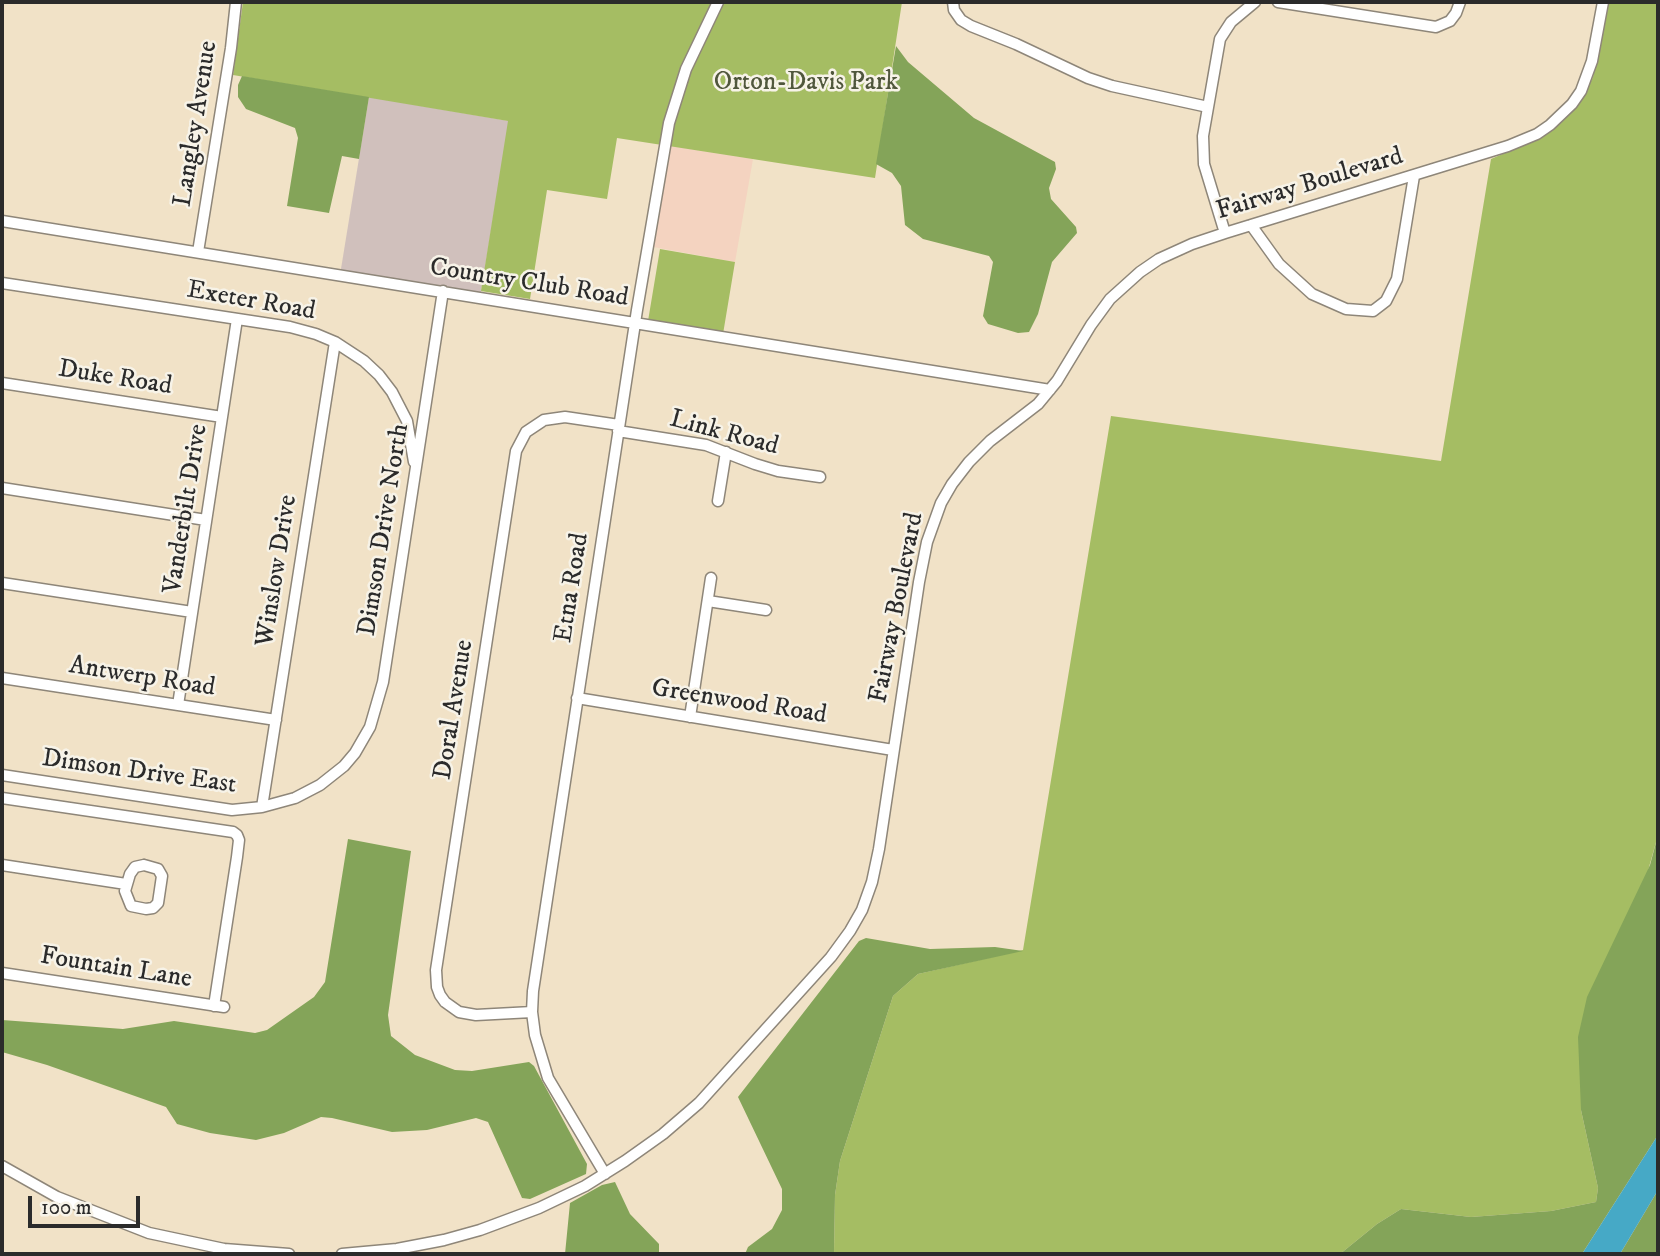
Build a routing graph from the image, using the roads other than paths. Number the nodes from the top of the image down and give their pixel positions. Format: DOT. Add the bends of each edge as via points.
graph roads {
  1 [pos="236,2"];
  2 [pos="718,2"];
  3 [pos="953,2"];
  4 [pos="1255,2"];
  5 [pos="1278,2"];
  6 [pos="1460,2"];
  7 [pos="1603,2"];
  8 [pos="1208,107"];
  9 [pos="1413,176"];
  10 [pos="2,220"];
  11 [pos="1251,225"];
  12 [pos="1226,233"];
  13 [pos="198,252"];
  14 [pos="2,283"];
  15 [pos="443,291"];
  16 [pos="237,319"];
  17 [pos="635,323"];
  18 [pos="335,342"];
  19 [pos="2,383"];
  20 [pos="1050,390"];
  21 [pos="222,417"];
  22 [pos="619,428"];
  23 [pos="726,452"];
  24 [pos="415,469"];
  25 [pos="820,477"];
  26 [pos="2,488"];
  27 [pos="718,501"];
  28 [pos="206,520"];
  29 [pos="711,578"];
  30 [pos="2,583"];
  31 [pos="708,601"];
  32 [pos="766,610"];
  33 [pos="192,612"];
  34 [pos="2,678"];
  35 [pos="578,698"];
  36 [pos="177,705"];
  37 [pos="690,717"];
  38 [pos="275,720"];
  39 [pos="893,750"];
  40 [pos="344,766"];
  41 [pos="2,775"];
  42 [pos="2,798"];
  43 [pos="262,807"];
  44 [pos="2,865"];
  45 [pos="126,884"];
  46 [pos="2,973"];
  47 [pos="532,1012"];
  48 [pos="2,1166"];
  49 [pos="605,1174"];
  50 [pos="289,1254"];
  51 [pos="342,1254"];
  1 -- 13 [label="street, Langley Avenue"];
  2 -- 17 [label="street, Etna Road" via="686,69 673,110"];
  3 -- 8 [label="street" via="961,20 971,26 1088,78"];
  4 -- 8 [label="street" via="1224,30"];
  5 -- 6 [label="street" via="1430,26 1450,21"];
  7 -- 9 [label="street, Fairway Boulevard" via="1587,75 1562,115 1537,134 1508,146"];
  8 -- 12 [label="street" via="1204,164"];
  9 -- 11 [label="street, Fairway Boulevard"];
  9 -- 11 [label="street" via="1397,279 1386,301 1373,311 1346,309 1312,294 1279,264"];
  10 -- 13 [label="street, Country Club Road"];
  11 -- 12 [label="street, Fairway Boulevard"];
  12 -- 20 [label="street, Fairway Boulevard" via="1159,259 1125,284 1100,312"];
  13 -- 15 [label="street, Country Club Road"];
  14 -- 16 [label="street, Exeter Road"];
  15 -- 17 [label="street, Country Club Road"];
  15 -- 24 [label="street, Dimson Drive North"];
  16 -- 18 [label="street, Exeter Road" via="290,327"];
  16 -- 21 [label="street, Vanderbilt Drive"];
  17 -- 20 [label="street, Country Club Road"];
  17 -- 22 [label="street, Etna Road"];
  18 -- 24 [label="street, Exeter Road" via="364,360 392,392 407,421"];
  18 -- 38 [label="street, Winslow Drive"];
  19 -- 21 [label="street, Duke Road"];
  20 -- 39 [label="street, Fairway Boulevard" via="975,456 941,503 919,582"];
  21 -- 28 [label="street, Vanderbilt Drive"];
  22 -- 23 [label="street, Link Road"];
  22 -- 35 [label="street, Etna Road"];
  22 -- 47 [label="street, Doral Avenue" via="565,417 544,420 526,432 516,451 436,970 440,995 459,1012"];
  23 -- 25 [label="street, Link Road" via="766,468"];
  23 -- 27 [label="street"];
  24 -- 40 [label="street, Dimson Drive North" via="378,705 364,740"];
  26 -- 28 [label="street"];
  28 -- 33 [label="street, Vanderbilt Drive"];
  29 -- 31 [label="street"];
  30 -- 33 [label="street"];
  31 -- 32 [label="street"];
  31 -- 37 [label="street"];
  33 -- 36 [label="street, Vanderbilt Drive"];
  34 -- 36 [label="street, Antwerp Road"];
  35 -- 37 [label="street, Greenwood Road"];
  35 -- 47 [label="street, Etna Road"];
  36 -- 38 [label="street, Antwerp Road"];
  37 -- 39 [label="street, Greenwood Road"];
  38 -- 43 [label="street, Winslow Drive"];
  39 -- 49 [label="street, Fairway Boulevard" via="873,877 862,910 845,939 699,1103"];
  40 -- 43 [label="street, Dimson Drive East" via="295,798"];
  41 -- 43 [label="street, Dimson Drive East" via="221,809"];
  42 -- 46 [label="street, Fountain Lane" via="233,832 239,840 219,1006"];
  44 -- 45 [label="street"];
  45 -- 45 [label="street" via="135,867 158,869 162,876 158,903 146,909 131,906"];
  47 -- 49 [label="street, Etna Road" via="548,1078"];
  48 -- 50 [label="street" via="57,1198 149,1233 224,1250"];
  49 -- 51 [label="street, Fairway Boulevard" via="554,1201 480,1230 397,1249"];
}
